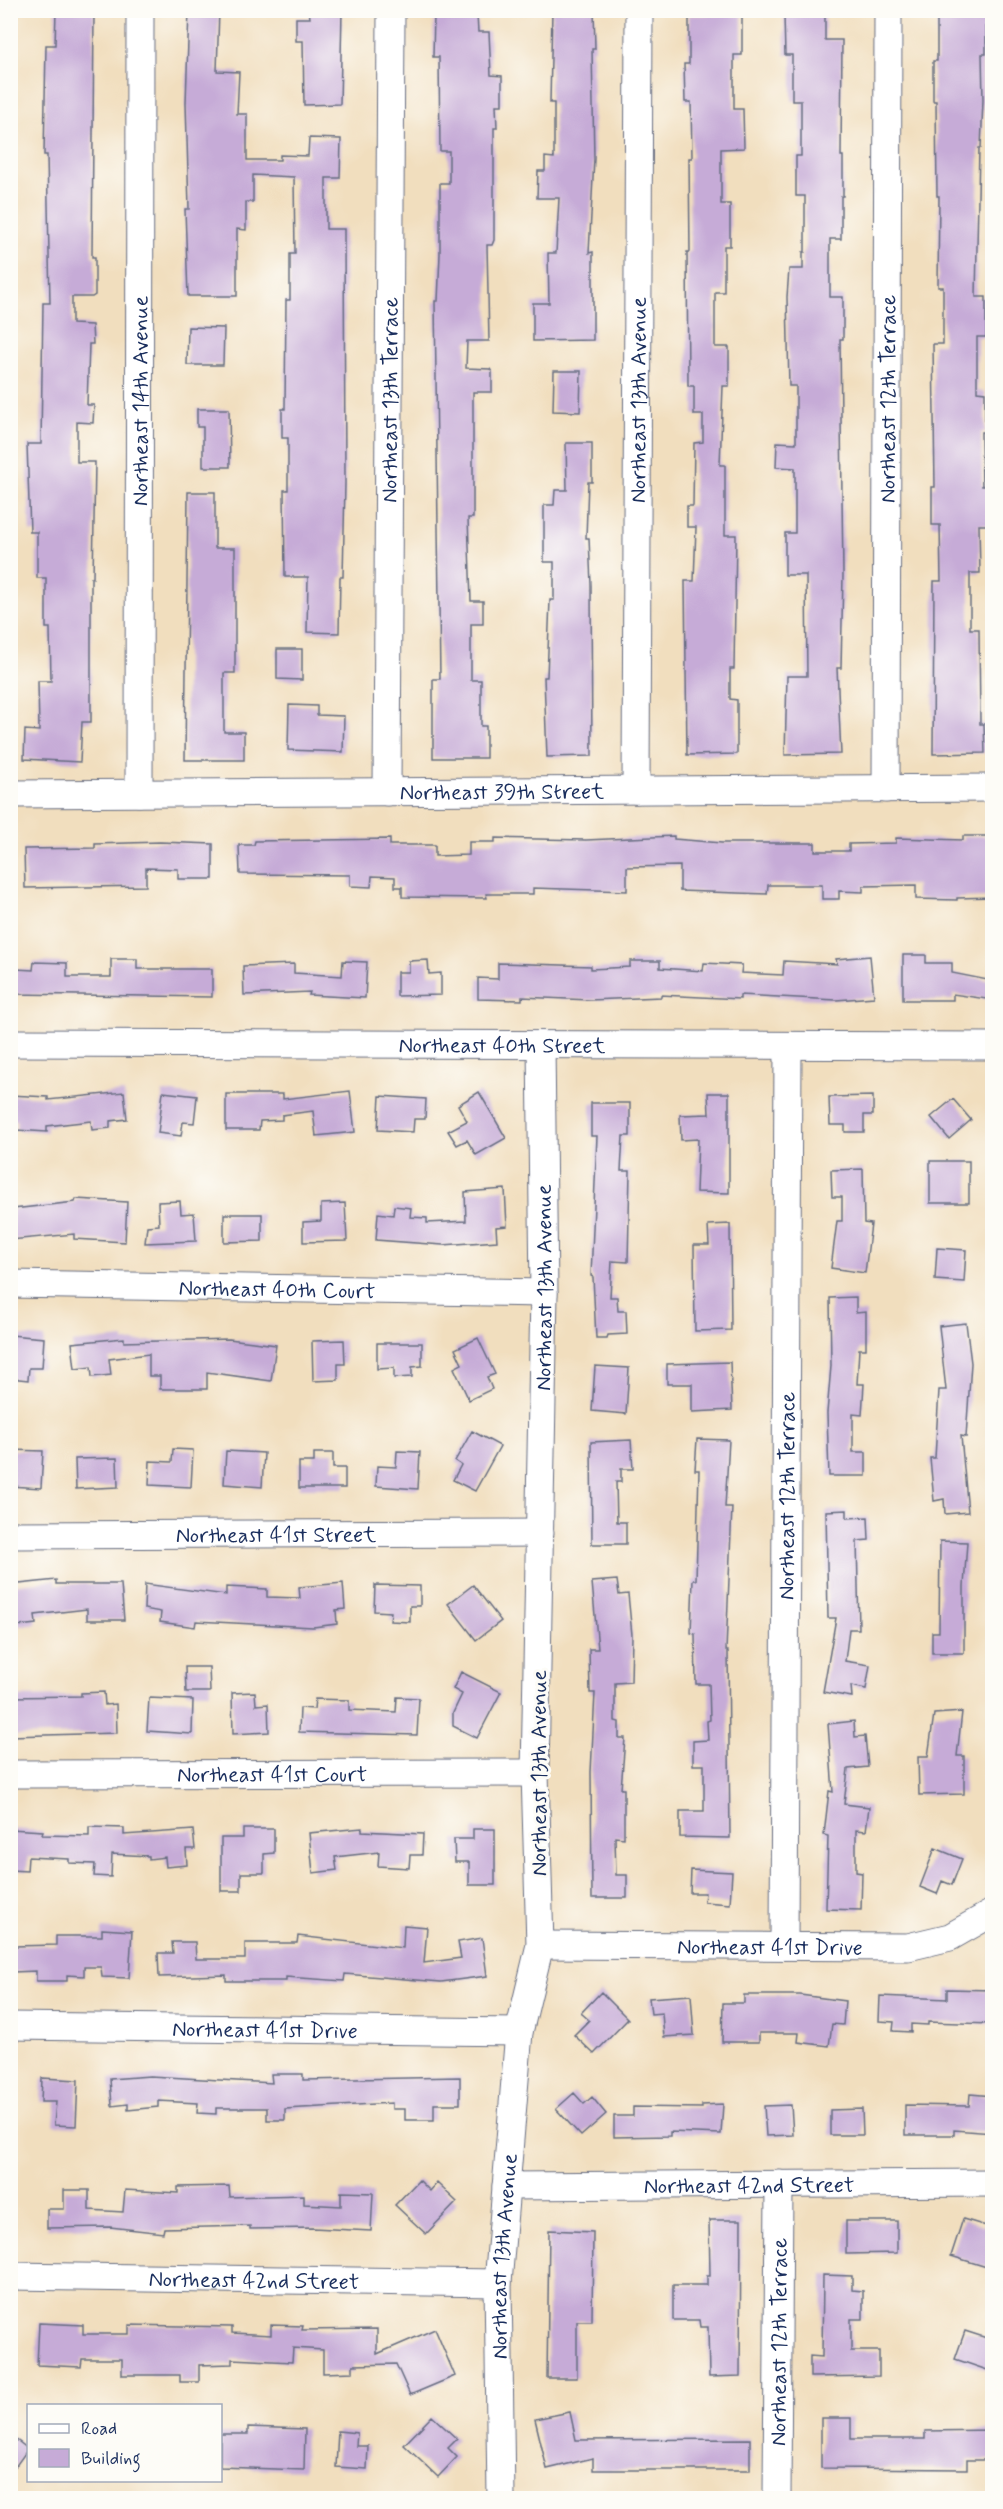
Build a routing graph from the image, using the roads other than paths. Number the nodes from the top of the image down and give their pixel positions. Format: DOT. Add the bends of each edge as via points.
graph roads {
  1 [pos="140,10"];
  2 [pos="391,10"];
  3 [pos="639,10"];
  4 [pos="888,10"];
  5 [pos="993,788"];
  6 [pos="886,789"];
  7 [pos="636,790"];
  8 [pos="387,792"];
  9 [pos="139,794"];
  10 [pos="10,795"];
  11 [pos="10,1043"];
  12 [pos="541,1045"];
  13 [pos="788,1046"];
  14 [pos="993,1046"];
  15 [pos="10,1284"];
  16 [pos="544,1293"];
  17 [pos="540,1533"];
  18 [pos="10,1535"];
  19 [pos="535,1773"];
  20 [pos="10,1774"];
  21 [pos="993,1913"];
  22 [pos="540,1944"];
  23 [pos="784,1946"];
  24 [pos="10,2026"];
  25 [pos="519,2032"];
  26 [pos="993,2183"];
  27 [pos="779,2184"];
  28 [pos="506,2186"];
  29 [pos="10,2276"];
  30 [pos="498,2283"];
  31 [pos="501,2499"];
  32 [pos="777,2499"];
  1 -- 9 [label="street, Northeast 14th Avenue"];
  2 -- 8 [label="street, Northeast 13th Terrace"];
  3 -- 7 [label="street, Northeast 13th Avenue"];
  4 -- 6 [label="street, Northeast 12th Terrace"];
  5 -- 6 [label="street, Northeast 39th Street"];
  6 -- 7 [label="street, Northeast 39th Street"];
  7 -- 8 [label="street, Northeast 39th Street"];
  8 -- 9 [label="street, Northeast 39th Street"];
  9 -- 10 [label="street, Northeast 39th Street"];
  11 -- 12 [label="street, Northeast 40th Street"];
  12 -- 13 [label="street, Northeast 40th Street"];
  12 -- 16 [label="street, Northeast 13th Avenue"];
  13 -- 14 [label="street, Northeast 40th Street"];
  13 -- 23 [label="street, Northeast 12th Terrace"];
  15 -- 16 [label="street, Northeast 40th Court"];
  16 -- 17 [label="street, Northeast 13th Avenue"];
  17 -- 18 [label="street, Northeast 41st Street"];
  17 -- 19 [label="street, Northeast 13th Avenue"];
  19 -- 20 [label="street, Northeast 41st Court"];
  19 -- 22 [label="street, Northeast 13th Avenue"];
  21 -- 23 [label="street, Northeast 41st Drive" via="950,1937 908,1947"];
  22 -- 23 [label="street, Northeast 41st Drive"];
  22 -- 25 [label="street, Northeast 13th Avenue"];
  24 -- 25 [label="street, Northeast 41st Drive"];
  25 -- 28 [label="street, Northeast 13th Avenue"];
  26 -- 27 [label="street, Northeast 42nd Street"];
  27 -- 28 [label="street, Northeast 42nd Street"];
  27 -- 32 [label="street, Northeast 12th Terrace"];
  28 -- 30 [label="street, Northeast 13th Avenue"];
  29 -- 30 [label="street, Northeast 42nd Street"];
  30 -- 31 [label="street, Northeast 13th Avenue"];
}
